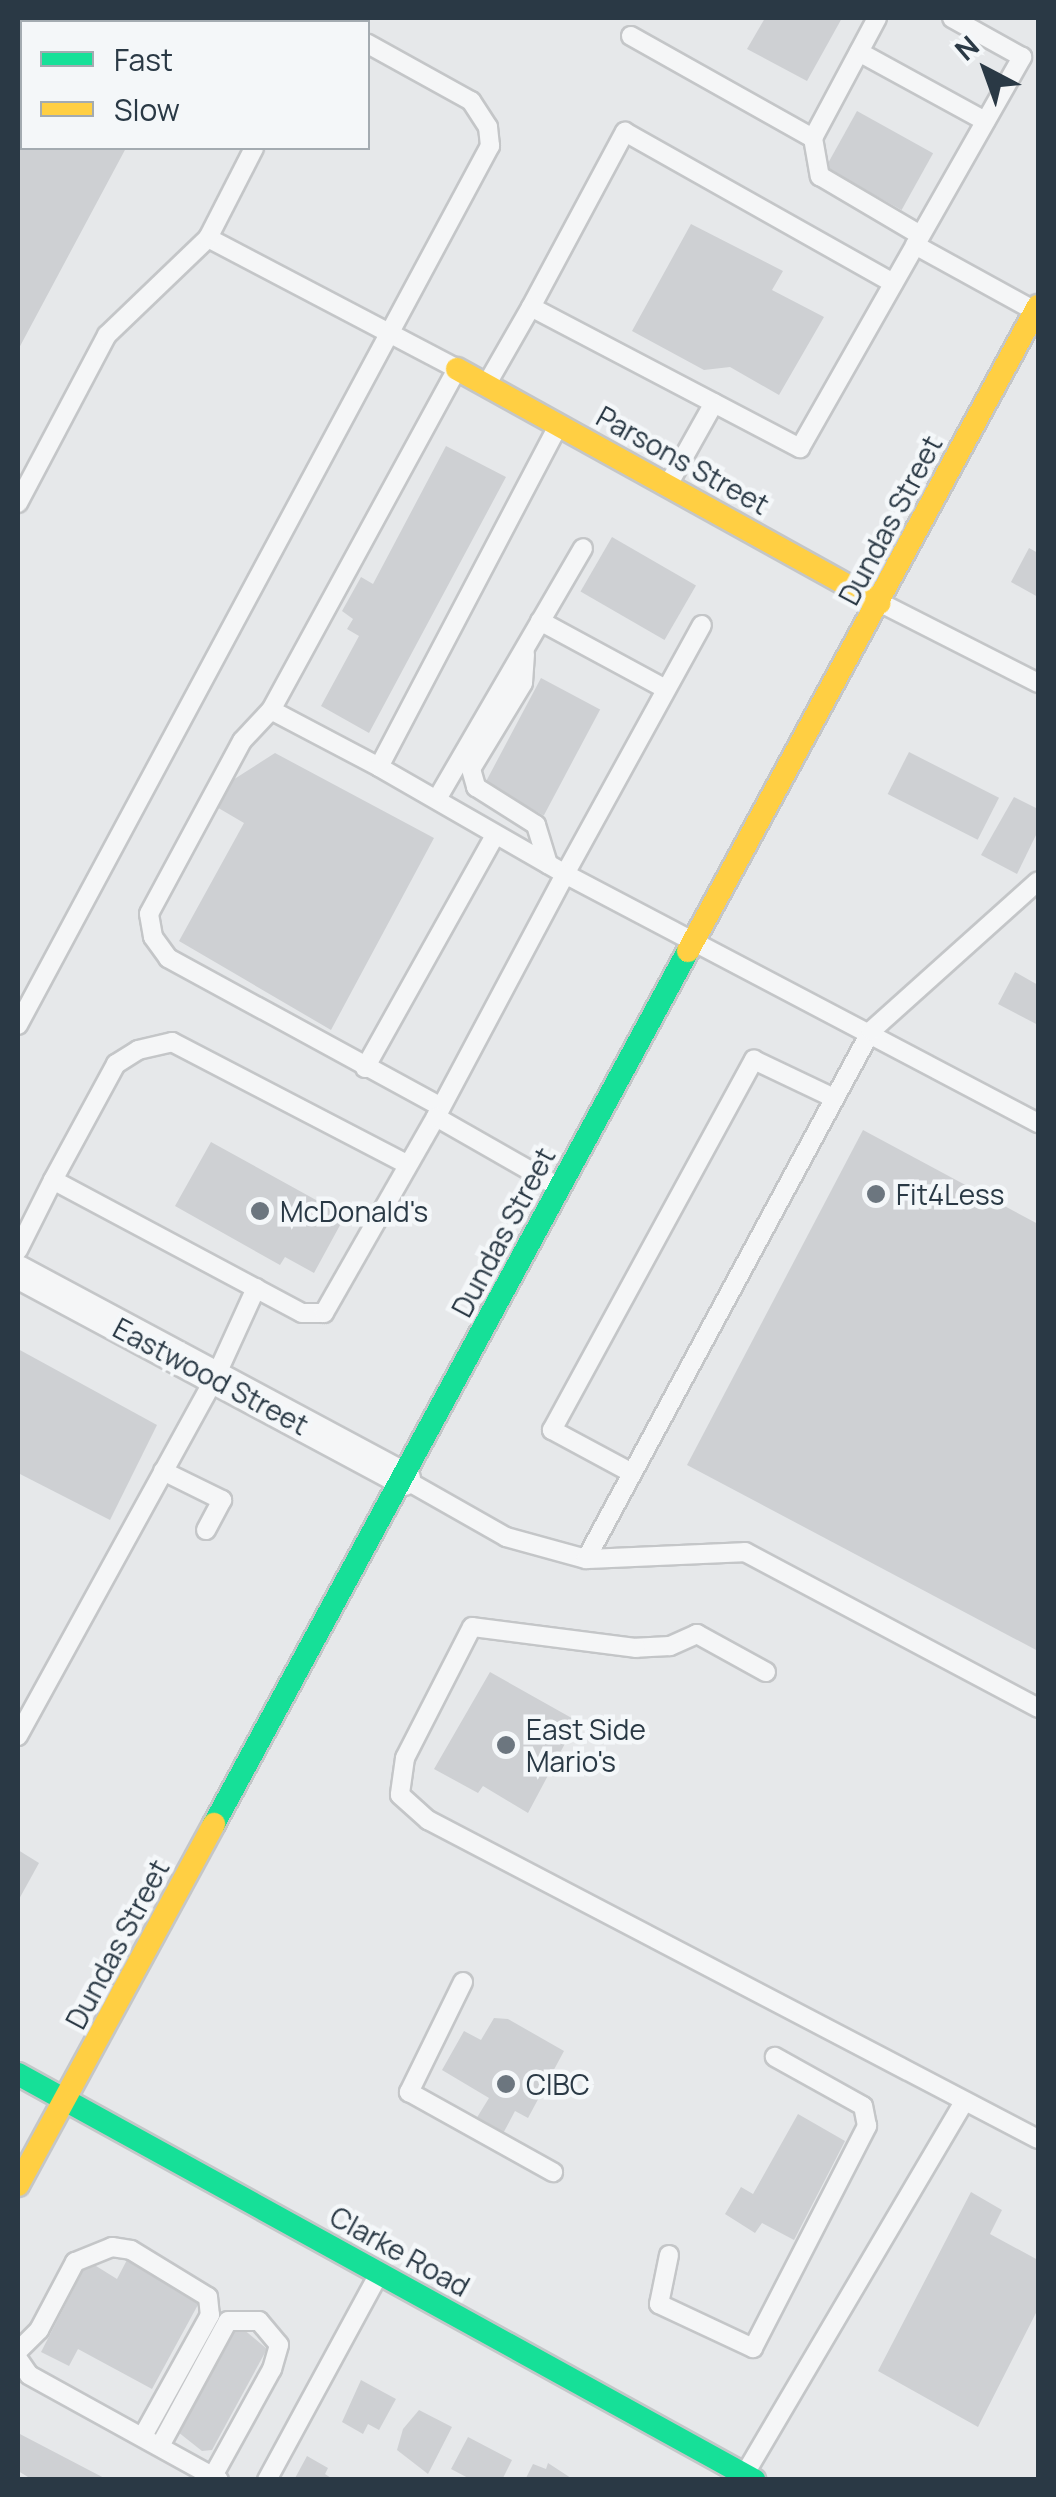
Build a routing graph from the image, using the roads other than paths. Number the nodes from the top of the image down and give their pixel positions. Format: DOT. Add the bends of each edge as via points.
graph roads {
  1 [pos="877,18"];
  2 [pos="952,18"];
  3 [pos="631,36"];
  4 [pos="370,45"];
  5 [pos="859,52"];
  6 [pos="985,122"];
  7 [pos="814,138"];
  8 [pos="253,150"];
  9 [pos="208,238"];
  10 [pos="918,240"];
  11 [pos="893,283"];
  12 [pos="531,307"];
  13 [pos="1037,309"];
  14 [pos="389,333"];
  15 [pos="457,369"];
  16 [pos="486,386"];
  17 [pos="714,403"];
  18 [pos="559,425"];
  19 [pos="668,486"];
  20 [pos="18,504"];
  21 [pos="583,548"];
  22 [pos="880,602"];
  23 [pos="540,621"];
  24 [pos="702,625"];
  25 [pos="525,649"];
  26 [pos="1038,683"];
  27 [pos="664,688"];
  28 [pos="270,710"];
  29 [pos="378,767"];
  30 [pos="438,799"];
  31 [pos="495,835"];
  32 [pos="548,864"];
  33 [pos="565,874"];
  34 [pos="1038,881"];
  35 [pos="694,941"];
  36 [pos="18,1025"];
  37 [pos="871,1031"];
  38 [pos="365,1068"];
  39 [pos="834,1098"];
  40 [pos="439,1112"];
  41 [pos="1038,1123"];
  42 [pos="408,1165"];
  43 [pos="53,1180"];
  44 [pos="562,1188"];
  45 [pos="18,1250"];
  46 [pos="18,1272"];
  47 [pos="256,1288"];
  48 [pos="215,1378"];
  49 [pos="163,1472"];
  50 [pos="632,1473"];
  51 [pos="404,1479"];
  52 [pos="206,1530"];
  53 [pos="586,1559"];
  54 [pos="766,1672"];
  55 [pos="1038,1708"];
  56 [pos="18,1736"];
  57 [pos="463,1982"];
  58 [pos="775,2058"];
  59 [pos="18,2074"];
  60 [pos="66,2101"];
  61 [pos="964,2102"];
  62 [pos="1038,2139"];
  63 [pos="553,2172"];
  64 [pos="18,2185"];
  65 [pos="669,2255"];
  66 [pos="380,2274"];
  67 [pos="18,2355"];
  68 [pos="23,2376"];
  69 [pos="143,2436"];
  70 [pos="160,2446"];
  71 [pos="216,2478"];
  72 [pos="747,2478"];
  73 [pos="267,2480"];
  1 -- 5 [label="lane"];
  2 -- 6 [label="lane" via="1022,57"];
  3 -- 7 [label="lane"];
  4 -- 14 [label="lane" via="471,101 488,127 490,146"];
  5 -- 6 [label="lane"];
  5 -- 7 [label="lane"];
  6 -- 10 [label="lane"];
  7 -- 10 [label="lane" via="820,176"];
  8 -- 9 [label="lane"];
  9 -- 14 [label="lane"];
  9 -- 20 [label="lane" via="107,336"];
  10 -- 11 [label="lane"];
  10 -- 13 [label="lane"];
  11 -- 12 [label="lane" via="625,132"];
  11 -- 17 [label="lane" via="800,448"];
  12 -- 16 [label="lane"];
  12 -- 17 [label="lane"];
  13 -- 22 [label="main road, Dundas Street"];
  14 -- 15 [label="lane"];
  14 -- 36 [label="lane"];
  15 -- 16 [label="main road, Parsons Street"];
  15 -- 28 [label="lane"];
  16 -- 18 [label="main road, Parsons Street"];
  17 -- 19 [label="lane"];
  18 -- 19 [label="main road, Parsons Street"];
  18 -- 29 [label="lane"];
  19 -- 22 [label="main road, Parsons Street"];
  21 -- 23 [label="lane"];
  22 -- 26 [label="lane"];
  22 -- 35 [label="main road, Dundas Street"];
  23 -- 25 [label="lane"];
  23 -- 27 [label="lane"];
  24 -- 27 [label="lane"];
  25 -- 30 [label="lane"];
  25 -- 32 [label="lane" via="523,683 471,769 476,787 536,825"];
  27 -- 33 [label="lane"];
  28 -- 29 [label="lane"];
  28 -- 38 [label="lane" via="242,741 149,914 153,937 168,958"];
  29 -- 30 [label="lane"];
  30 -- 31 [label="lane"];
  31 -- 32 [label="lane"];
  31 -- 38 [label="lane"];
  32 -- 33 [label="lane"];
  33 -- 35 [label="lane"];
  33 -- 40 [label="lane"];
  34 -- 37 [label="lane"];
  35 -- 37 [label="lane"];
  35 -- 44 [label="main road, Dundas Street"];
  37 -- 39 [label="lane"];
  37 -- 41 [label="lane"];
  38 -- 40 [label="lane"];
  39 -- 50 [label="lane"];
  39 -- 50 [label="lane" via="754,1060 561,1413 552,1430"];
  40 -- 42 [label="lane"];
  40 -- 44 [label="lane"];
  42 -- 43 [label="lane" via="172,1042 116,1064"];
  42 -- 47 [label="lane" via="324,1312 302,1313"];
  43 -- 45 [label="lane"];
  43 -- 47 [label="lane"];
  44 -- 51 [label="main road, Dundas Street"];
  46 -- 48 [label="street, Eastwood Street"];
  47 -- 48 [label="lane"];
  48 -- 49 [label="lane"];
  48 -- 51 [label="street, Eastwood Street"];
  49 -- 52 [label="lane" via="222,1500"];
  49 -- 56 [label="lane"];
  50 -- 53 [label="lane"];
  51 -- 53 [label="lane" via="506,1537"];
  51 -- 60 [label="main road, Dundas Street"];
  53 -- 55 [label="lane" via="745,1552"];
  54 -- 61 [label="lane" via="697,1634 670,1646 636,1648 472,1627 405,1758 400,1796 428,1820"];
  57 -- 63 [label="lane" via="408,2092"];
  58 -- 65 [label="lane" via="862,2106 867,2126 753,2348 659,2304"];
  59 -- 60 [label="main road, Clarke Road"];
  60 -- 64 [label="main road, Dundas Street"];
  60 -- 66 [label="main road, Clarke Road"];
  61 -- 62 [label="lane"];
  61 -- 72 [label="lane"];
  66 -- 72 [label="main road, Clarke Road"];
  66 -- 73 [label="lane"];
  67 -- 68 [label="lane"];
  67 -- 69 [label="lane" via="75,2262 112,2247 131,2250 208,2296 210,2315"];
  68 -- 69 [label="lane"];
  69 -- 70 [label="lane"];
  70 -- 71 [label="lane"];
  70 -- 71 [label="lane" via="228,2321 259,2321 279,2345"];
}
